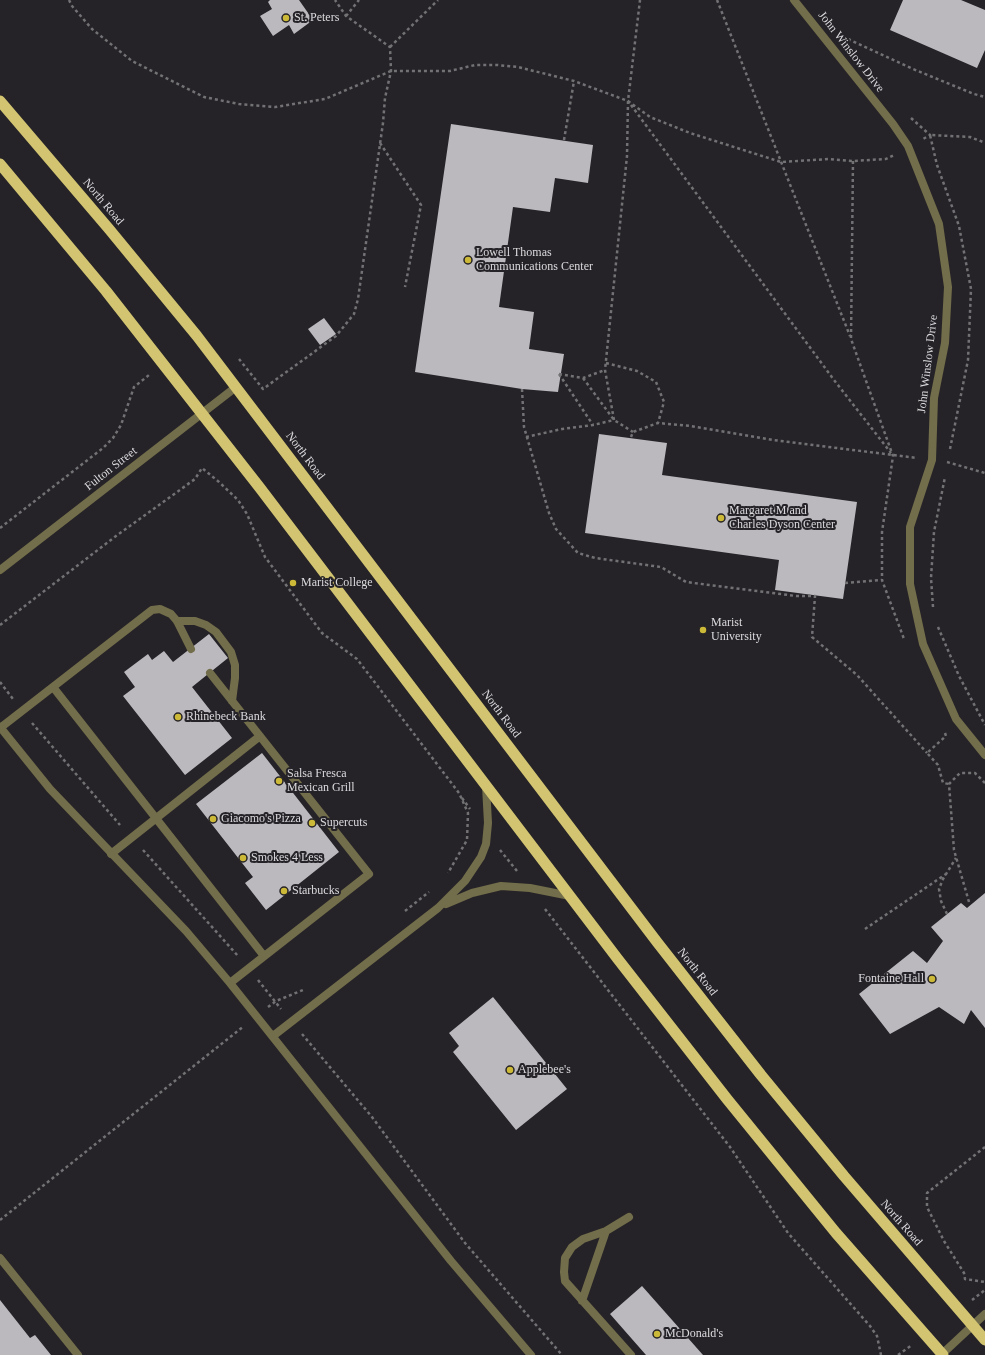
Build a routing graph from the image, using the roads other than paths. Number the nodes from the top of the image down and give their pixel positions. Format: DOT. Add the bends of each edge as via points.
graph roads {
  1 [pos="794,0"];
  2 [pos="0,101"];
  3 [pos="0,164"];
  4 [pos="236,387"];
  5 [pos="202,413"];
  6 [pos="0,570"];
  7 [pos="177,621"];
  8 [pos="191,649"];
  9 [pos="210,673"];
  10 [pos="53,687"];
  11 [pos="232,701"];
  12 [pos="0,727"];
  13 [pos="260,736"];
  14 [pos="985,755"];
  15 [pos="486,786"];
  16 [pos="156,819"];
  17 [pos="111,854"];
  18 [pos="570,896"];
  19 [pos="438,908"];
  20 [pos="264,956"];
  21 [pos="230,983"];
  22 [pos="272,1036"];
  23 [pos="629,1217"];
  24 [pos="606,1231"];
  25 [pos="0,1258"];
  26 [pos="582,1301"];
  27 [pos="985,1314"];
  28 [pos="973,1326"];
  29 [pos="985,1340"];
  30 [pos="78,1355"];
  31 [pos="531,1355"];
  32 [pos="632,1355"];
  33 [pos="942,1355"];
  1 -- 14 [label="street, John Winslow Drive" via="908,146 939,224 948,287 945,343 934,398 932,460 910,527 910,584 923,644 956,719"];
  2 -- 4 [label="highway, North Road" via="137,263"];
  3 -- 5 [label="highway"];
  4 -- 5 [label="street, Fulton Street"];
  4 -- 28 [label="highway, North Road" via="710,1010 844,1176"];
  5 -- 6 [label="street, Fulton Street"];
  5 -- 15 [label="highway"];
  7 -- 8 [label="street"];
  7 -- 10 [label="street" via="171,614 160,609 152,610"];
  7 -- 11 [label="street" via="195,621 206,625 216,632 231,652 235,665"];
  9 -- 11 [label="street"];
  10 -- 12 [label="street"];
  10 -- 16 [label="street"];
  11 -- 13 [label="street"];
  12 -- 17 [label="street" via="50,788"];
  13 -- 16 [label="street"];
  13 -- 20 [label="street" via="369,874"];
  15 -- 18 [label="highway"];
  15 -- 19 [label="street" via="486,844 474,868"];
  16 -- 17 [label="street"];
  16 -- 20 [label="street"];
  17 -- 21 [label="street" via="186,931"];
  18 -- 19 [label="street" via="530,888 501,886 486,888 457,898"];
  18 -- 33 [label="highway" via="780,1165"];
  19 -- 22 [label="street"];
  20 -- 21 [label="street"];
  21 -- 22 [label="street"];
  22 -- 31 [label="street" via="460,1272"];
  23 -- 24 [label="street"];
  24 -- 26 [label="street"];
  24 -- 26 [label="street" via="584,1239 572,1247 565,1258 565,1281"];
  25 -- 30 [label="street"];
  26 -- 32 [label="street"];
  27 -- 28 [label="street"];
  28 -- 29 [label="highway, North Road"];
  28 -- 33 [label="street"];
}
